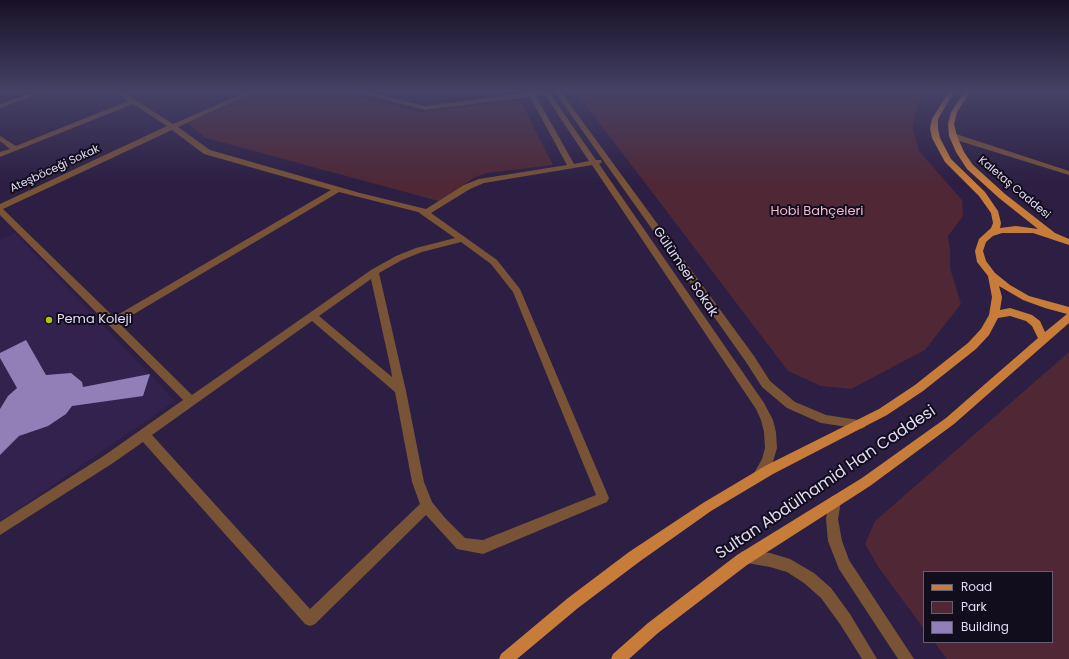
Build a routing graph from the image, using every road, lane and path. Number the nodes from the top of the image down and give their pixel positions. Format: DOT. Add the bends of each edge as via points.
graph roads {
  1 [pos="81,123"];
  2 [pos="166,123"];
  3 [pos="182,123"];
  4 [pos="548,123"];
  5 [pos="567,123"];
  6 [pos="580,123"];
  7 [pos="935,123"];
  8 [pos="951,123"];
  9 [pos="173,127"];
  10 [pos="953,136"];
  11 [pos="0,138"];
  12 [pos="15,149"];
  13 [pos="0,155"];
  14 [pos="606,160"];
  15 [pos="594,162"];
  16 [pos="572,166"];
  17 [pos="1069,173"];
  18 [pos="338,189"];
  19 [pos="0,207"];
  20 [pos="0,210"];
  21 [pos="426,213"];
  22 [pos="989,234"];
  23 [pos="1052,235"];
  24 [pos="463,239"];
  25 [pos="1066,239"];
  26 [pos="374,272"];
  27 [pos="992,275"];
  28 [pos="1069,311"];
  29 [pos="994,315"];
  30 [pos="312,316"];
  31 [pos="1069,317"];
  32 [pos="112,322"];
  33 [pos="1043,338"];
  34 [pos="400,391"];
  35 [pos="192,401"];
  36 [pos="861,424"];
  37 [pos="144,435"];
  38 [pos="759,475"];
  39 [pos="835,501"];
  40 [pos="427,506"];
  41 [pos="0,529"];
  42 [pos="746,557"];
  43 [pos="506,659"];
  44 [pos="618,659"];
  45 [pos="870,659"];
  46 [pos="907,659"];
  1 -- 12 [label="street"];
  2 -- 9 [label="street"];
  3 -- 9 [label="street, Ateşböceği Sokak"];
  4 -- 16 [label="street"];
  5 -- 15 [label="street, Gülümser Sokak"];
  6 -- 14 [label="street"];
  7 -- 22 [label="main road, Kaletaş Caddesi" via="936,138 948,160 982,194 995,213 997,223"];
  8 -- 10 [label="main road, Kaletaş Caddesi"];
  9 -- 18 [label="street" via="207,152"];
  9 -- 19 [label="street, Ateşböceği Sokak"];
  10 -- 17 [label="street"];
  10 -- 23 [label="main road, Kaletaş Caddesi" via="970,167"];
  11 -- 12 [label="street"];
  12 -- 13 [label="street"];
  14 -- 15 [label="street"];
  14 -- 36 [label="street" via="766,384 792,406 808,413 825,420"];
  15 -- 16 [label="street"];
  15 -- 38 [label="street, Gülümser Sokak" via="734,367 767,420 771,448 768,461"];
  16 -- 21 [label="street" via="482,181 467,187"];
  18 -- 21 [label="street"];
  18 -- 32 [label="street"];
  20 -- 32 [label="street"];
  21 -- 24 [label="street"];
  22 -- 23 [label="main road" via="1016,229"];
  22 -- 27 [label="main road, Kaletaş Caddesi" via="982,241 979,251 982,262"];
  23 -- 25 [label="main road"];
  24 -- 26 [label="street" via="419,250"];
  24 -- 40 [label="street" via="494,262 517,291 603,498 483,547 462,544"];
  26 -- 30 [label="street"];
  26 -- 34 [label="street"];
  27 -- 28 [label="main road" via="1026,298"];
  27 -- 29 [label="main road, Sultan Abdülhamid Han Caddesi" via="997,295"];
  29 -- 33 [label="main road" via="1010,312 1029,318 1036,324"];
  29 -- 36 [label="main road, Sultan Abdülhamid Han Caddesi" via="979,339 949,365 919,388"];
  30 -- 34 [label="street"];
  30 -- 35 [label="street"];
  31 -- 33 [label="main road, Sultan Abdülhamid Han Caddesi"];
  32 -- 35 [label="street"];
  33 -- 39 [label="main road, Sultan Abdülhamid Han Caddesi" via="950,421"];
  34 -- 40 [label="street" via="418,482"];
  35 -- 37 [label="street"];
  36 -- 38 [label="main road, Sultan Abdülhamid Han Caddesi"];
  37 -- 40 [label="street" via="310,619"];
  37 -- 41 [label="street"];
  38 -- 43 [label="main road, Sultan Abdülhamid Han Caddesi" via="634,557 573,603"];
  39 -- 42 [label="main road, Sultan Abdülhamid Han Caddesi"];
  39 -- 46 [label="street" via="832,519 834,540 844,564"];
  42 -- 44 [label="main road, Sultan Abdülhamid Han Caddesi" via="653,628"];
  42 -- 45 [label="street" via="790,566 809,578 836,606"];
}
